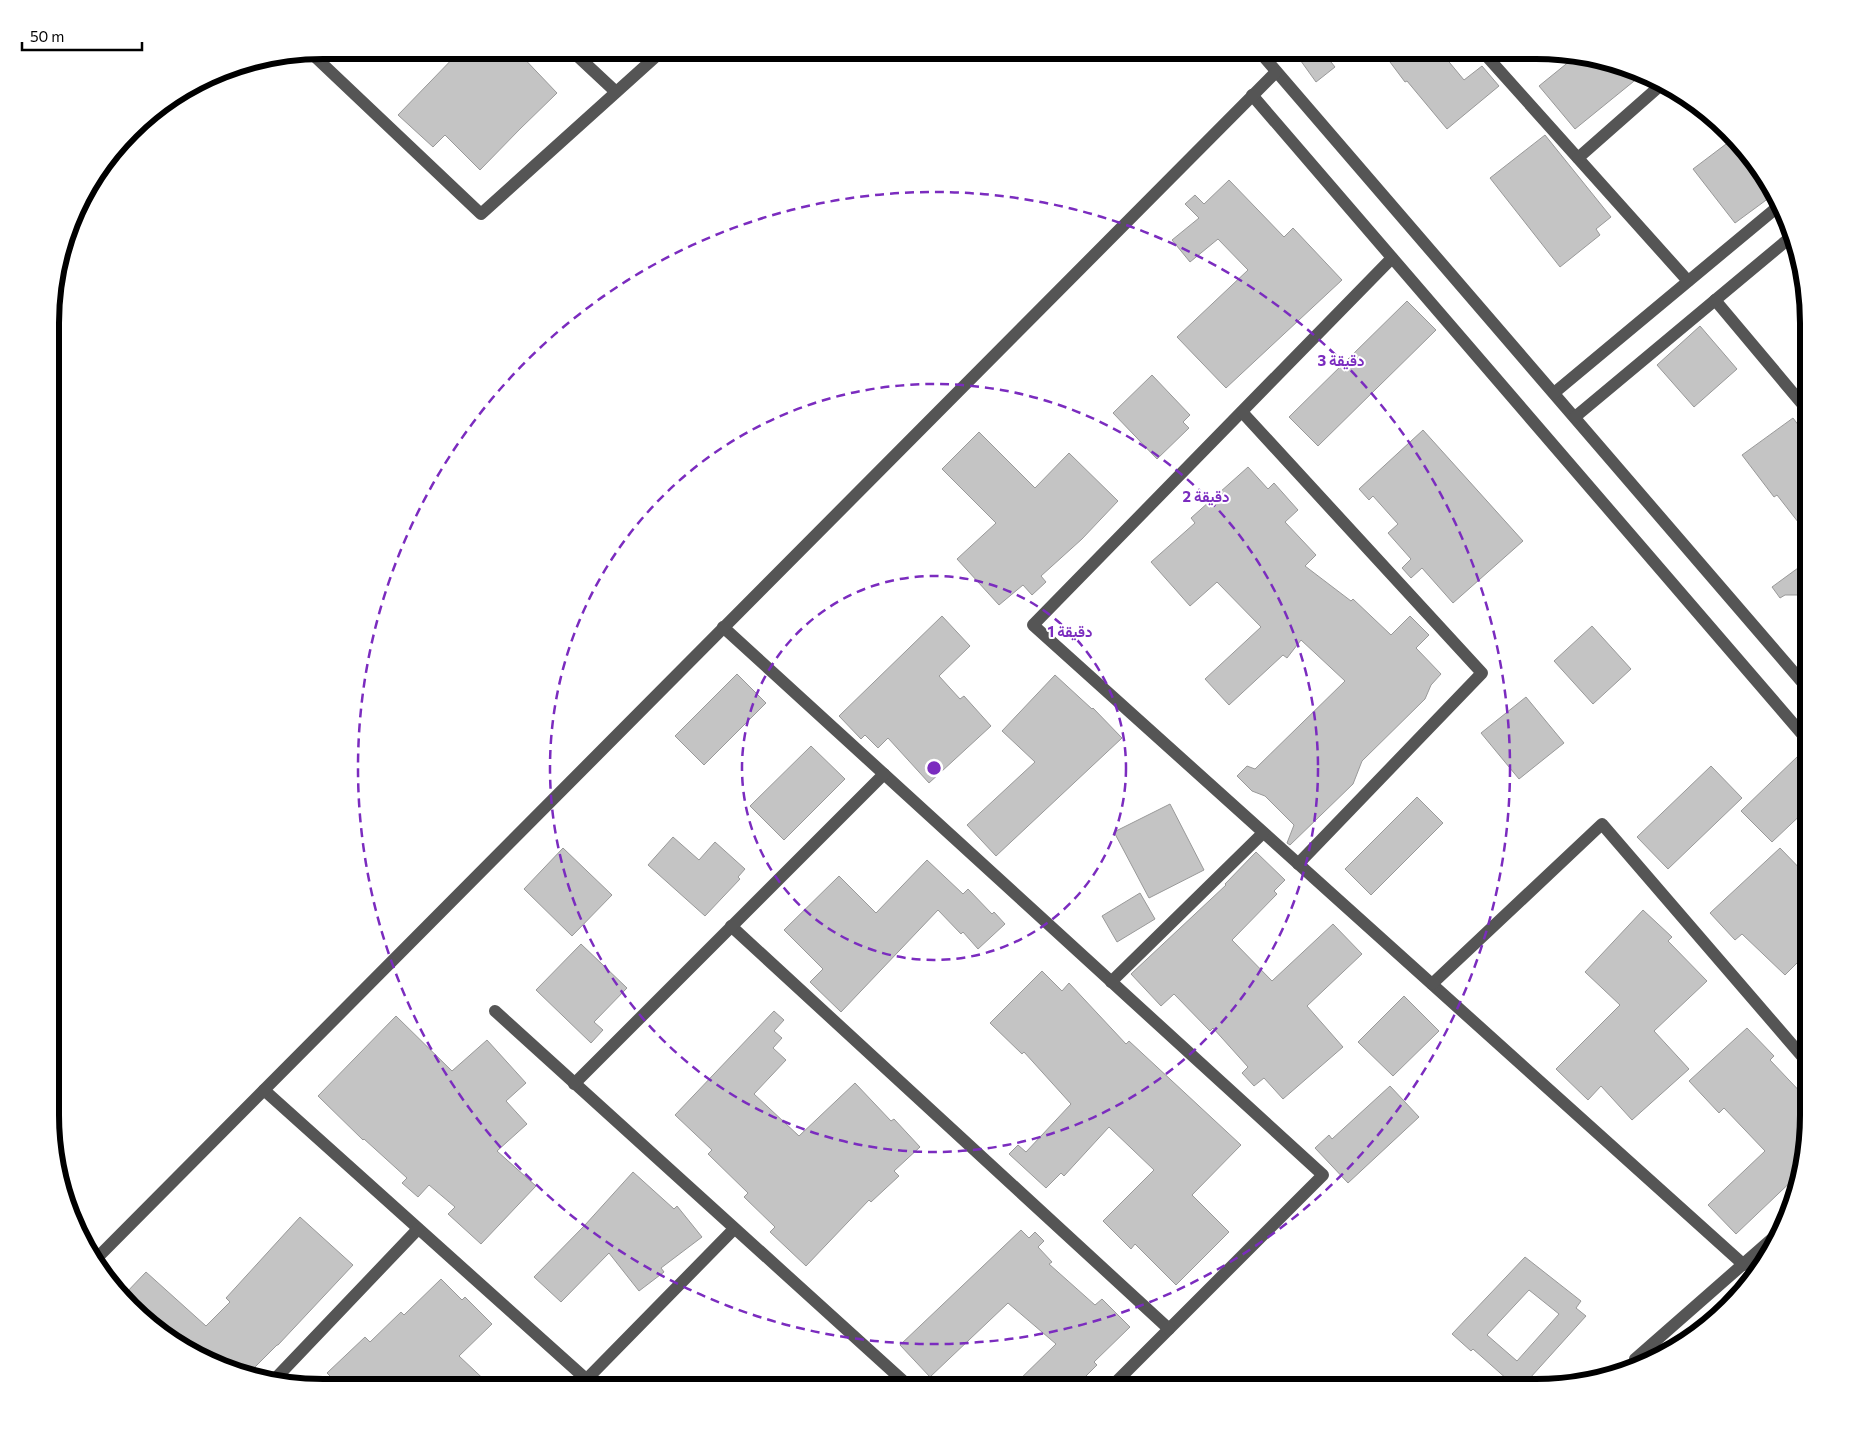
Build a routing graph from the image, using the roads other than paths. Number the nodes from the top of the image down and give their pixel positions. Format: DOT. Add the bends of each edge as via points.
graph roads {
  1 [pos="317,59"];
  2 [pos="581,59"];
  3 [pos="653,59"];
  4 [pos="1265,59"];
  5 [pos="1490,59"];
  6 [pos="1276,72"];
  7 [pos="1657,88"];
  8 [pos="616,92"];
  9 [pos="1252,95"];
  10 [pos="1578,158"];
  11 [pos="1774,209"];
  12 [pos="1787,240"];
  13 [pos="1392,258"];
  14 [pos="1688,281"];
  15 [pos="1715,300"];
  16 [pos="1554,393"];
  17 [pos="1800,401"];
  18 [pos="1242,412"];
  19 [pos="1575,416"];
  20 [pos="723,627"];
  21 [pos="1800,679"];
  22 [pos="1800,732"];
  23 [pos="884,774"];
  24 [pos="1263,833"];
  25 [pos="1298,864"];
  26 [pos="731,926"];
  27 [pos="1111,982"];
  28 [pos="1432,984"];
  29 [pos="495,1011"];
  30 [pos="1800,1054"];
  31 [pos="574,1084"];
  32 [pos="264,1090"];
  33 [pos="418,1229"];
  34 [pos="734,1229"];
  35 [pos="1766,1244"];
  36 [pos="99,1256"];
  37 [pos="1744,1265"];
  38 [pos="1169,1329"];
  39 [pos="1636,1360"];
  40 [pos="278,1375"];
  41 [pos="577,1379"];
  42 [pos="587,1379"];
  43 [pos="901,1379"];
  44 [pos="1119,1379"];
  1 -- 8 [label="street" via="481,214"];
  2 -- 8 [label="street"];
  3 -- 8 [label="street"];
  4 -- 6 [label="street"];
  5 -- 10 [label="street"];
  6 -- 9 [label="street"];
  6 -- 16 [label="street"];
  7 -- 10 [label="street"];
  9 -- 13 [label="street"];
  9 -- 20 [label="street"];
  10 -- 14 [label="street"];
  11 -- 14 [label="street"];
  12 -- 15 [label="street"];
  13 -- 18 [label="street"];
  13 -- 22 [label="street"];
  14 -- 16 [label="street"];
  15 -- 17 [label="street"];
  15 -- 19 [label="street"];
  16 -- 19 [label="street"];
  18 -- 24 [label="street" via="1033,624"];
  18 -- 25 [label="street" via="1482,673"];
  19 -- 21 [label="street"];
  20 -- 23 [label="street"];
  20 -- 32 [label="street"];
  23 -- 26 [label="street"];
  23 -- 27 [label="street"];
  24 -- 25 [label="street"];
  24 -- 27 [label="street"];
  25 -- 28 [label="street"];
  26 -- 31 [label="street"];
  26 -- 38 [label="street"];
  27 -- 38 [label="street" via="1323,1176"];
  28 -- 30 [label="street" via="1602,824"];
  28 -- 37 [label="street"];
  29 -- 31 [label="street"];
  31 -- 34 [label="street"];
  32 -- 33 [label="street"];
  32 -- 36 [label="street"];
  33 -- 40 [label="street"];
  33 -- 41 [label="street"];
  34 -- 42 [label="street"];
  34 -- 43 [label="street"];
  35 -- 37 [label="street"];
  37 -- 39 [label="street"];
  38 -- 44 [label="street"];
}
